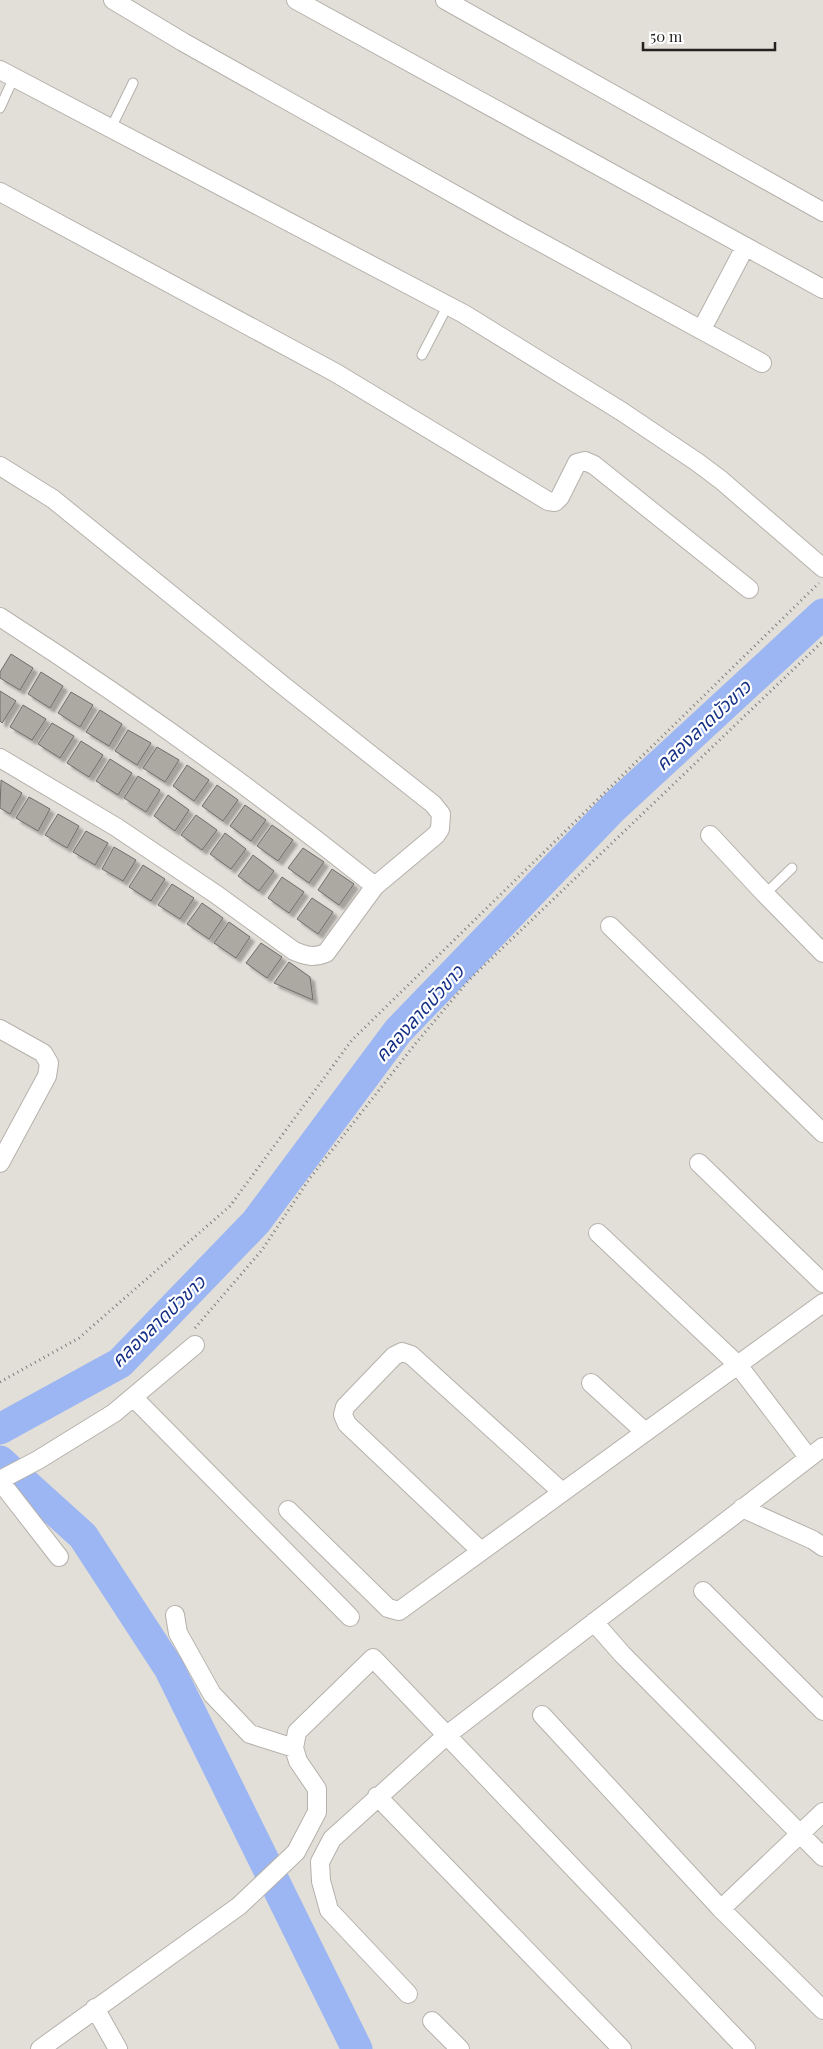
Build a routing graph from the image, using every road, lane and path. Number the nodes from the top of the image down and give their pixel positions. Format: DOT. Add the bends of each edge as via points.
graph roads {
  1 [pos="113,0"];
  2 [pos="296,0"];
  3 [pos="445,0"];
  4 [pos="7,74"];
  5 [pos="133,83"];
  6 [pos="0,108"];
  7 [pos="111,128"];
  8 [pos="0,192"];
  9 [pos="823,212"];
  10 [pos="745,247"];
  11 [pos="823,289"];
  12 [pos="448,305"];
  13 [pos="702,329"];
  14 [pos="422,356"];
  15 [pos="762,363"];
  16 [pos="0,466"];
  17 [pos="823,568"];
  18 [pos="823,579"];
  19 [pos="749,589"];
  20 [pos="0,617"];
  21 [pos="823,641"];
  22 [pos="0,758"];
  23 [pos="710,835"];
  24 [pos="792,868"];
  25 [pos="375,886"];
  26 [pos="765,894"];
  27 [pos="610,926"];
  28 [pos="823,953"];
  29 [pos="0,1029"];
  30 [pos="823,1133"];
  31 [pos="0,1163"];
  32 [pos="699,1163"];
  33 [pos="598,1233"];
  34 [pos="823,1283"];
  35 [pos="823,1303"];
  36 [pos="193,1338"];
  37 [pos="738,1365"];
  38 [pos="0,1382"];
  39 [pos="591,1383"];
  40 [pos="133,1397"];
  41 [pos="645,1432"];
  42 [pos="823,1447"];
  43 [pos="808,1457"];
  44 [pos="0,1480"];
  45 [pos="562,1492"];
  46 [pos="742,1508"];
  47 [pos="288,1510"];
  48 [pos="823,1547"];
  49 [pos="481,1551"];
  50 [pos="59,1557"];
  51 [pos="703,1591"];
  52 [pos="175,1615"];
  53 [pos="350,1617"];
  54 [pos="594,1622"];
  55 [pos="823,1711"];
  56 [pos="542,1715"];
  57 [pos="447,1735"];
  58 [pos="294,1748"];
  59 [pos="377,1796"];
  60 [pos="823,1812"];
  61 [pos="800,1833"];
  62 [pos="823,1857"];
  63 [pos="721,1908"];
  64 [pos="408,1994"];
  65 [pos="95,2008"];
  66 [pos="823,2010"];
  67 [pos="432,2021"];
  68 [pos="40,2049"];
  69 [pos="118,2049"];
  70 [pos="460,2049"];
  71 [pos="622,2049"];
  72 [pos="746,2049"];
  1 -- 13 [label="street" via="501,220"];
  2 -- 10 [label="street"];
  3 -- 9 [label="street"];
  4 -- 6 [label="lane"];
  4 -- 7 [label="street"];
  5 -- 7 [label="lane"];
  7 -- 12 [label="street"];
  8 -- 19 [label="street" via="336,373 548,501 555,502 560,497 577,463 585,461 594,465"];
  10 -- 11 [label="street"];
  10 -- 13 [label="street"];
  12 -- 14 [label="lane"];
  12 -- 17 [label="street" via="503,336 698,462"];
  13 -- 15 [label="street"];
  16 -- 25 [label="street" via="53,499 433,804 441,814 436,835"];
  18 -- 38 [label="path" via="352,1040 230,1206 79,1338"];
  20 -- 25 [label="street" via="194,750"];
  21 -- 36 [label="path" via="469,980 310,1178 262,1250"];
  22 -- 25 [label="street" via="116,827 294,951 306,956 326,953"];
  23 -- 26 [label="street"];
  24 -- 26 [label="lane"];
  26 -- 28 [label="street"];
  27 -- 30 [label="street"];
  29 -- 31 [label="street" via="43,1053 49,1063 48,1076"];
  32 -- 34 [label="street"];
  33 -- 37 [label="street"];
  35 -- 37 [label="street"];
  36 -- 40 [label="street"];
  37 -- 41 [label="street"];
  37 -- 43 [label="street"];
  39 -- 41 [label="street"];
  40 -- 44 [label="street" via="114,1413"];
  40 -- 53 [label="street"];
  41 -- 45 [label="street"];
  42 -- 43 [label="street"];
  43 -- 46 [label="street"];
  44 -- 50 [label="street"];
  45 -- 49 [label="street"];
  45 -- 49 [label="street" via="411,1355 402,1352 394,1356 345,1407 346,1424"];
  46 -- 48 [label="street"];
  46 -- 54 [label="street"];
  47 -- 49 [label="street" via="388,1608 399,1610"];
  51 -- 55 [label="street"];
  52 -- 58 [label="street" via="178,1633 212,1694 250,1734"];
  54 -- 57 [label="street"];
  54 -- 61 [label="street"];
  56 -- 63 [label="street"];
  57 -- 58 [label="street" via="373,1658 297,1732"];
  57 -- 59 [label="street"];
  57 -- 72 [label="street"];
  58 -- 65 [label="street" via="298,1761 317,1790 317,1812 296,1852 239,1906"];
  59 -- 64 [label="street" via="332,1839 320,1862 321,1881 329,1910"];
  59 -- 71 [label="street"];
  60 -- 61 [label="street"];
  61 -- 62 [label="street"];
  61 -- 63 [label="street"];
  63 -- 66 [label="street"];
  65 -- 68 [label="street"];
  65 -- 69 [label="street"];
  67 -- 70 [label="street"];
}
